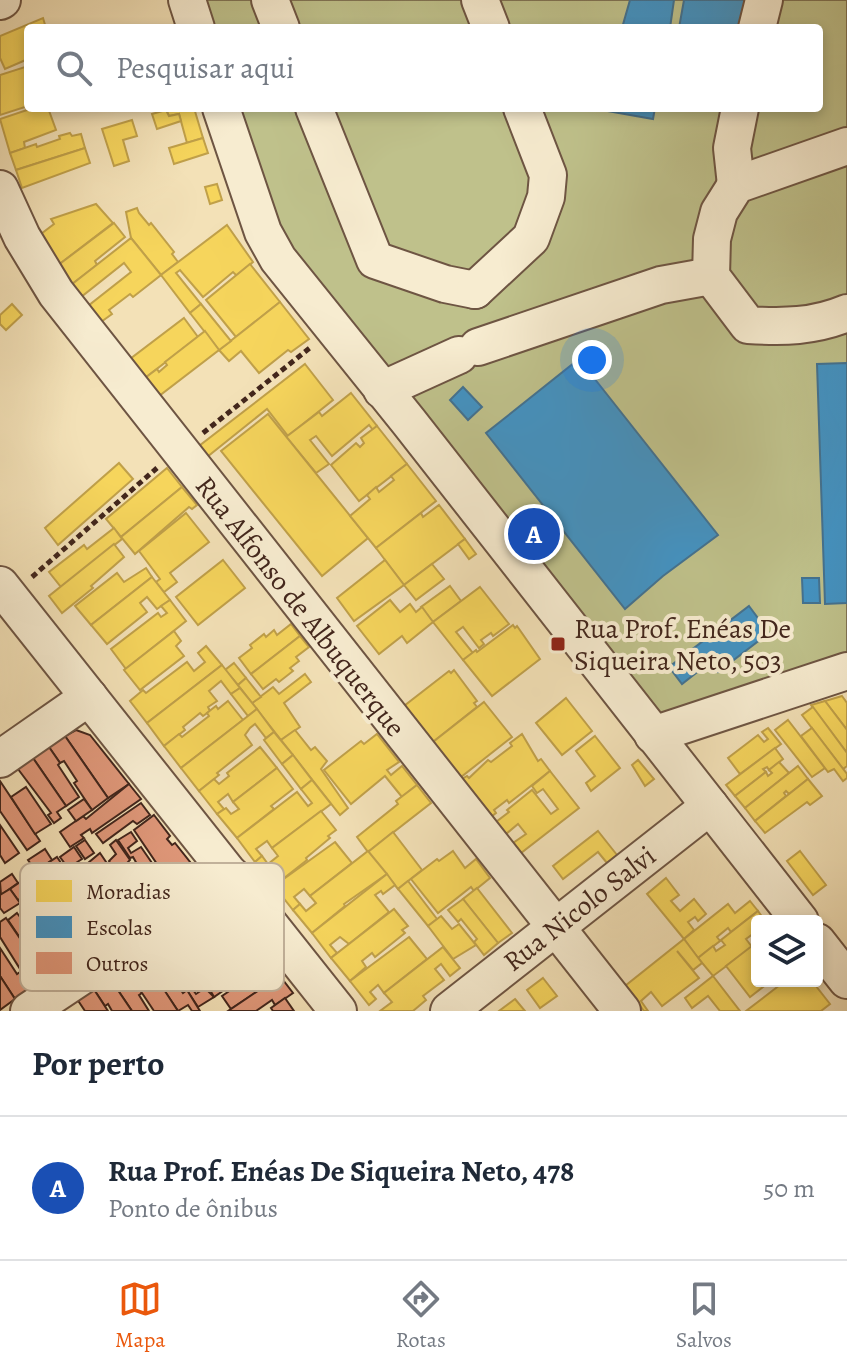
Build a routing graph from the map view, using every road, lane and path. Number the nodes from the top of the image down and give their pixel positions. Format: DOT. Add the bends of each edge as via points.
graph roads {
  1 [pos="187,0"];
  2 [pos="270,0"];
  3 [pos="480,0"];
  4 [pos="764,0"];
  5 [pos="195,24"];
  6 [pos="279,24"];
  7 [pos="489,24"];
  8 [pos="758,24"];
  9 [pos="222,112"];
  10 [pos="316,112"];
  11 [pos="524,112"];
  12 [pos="739,112"];
  13 [pos="847,146"];
  14 [pos="736,185"];
  15 [pos="0,189"];
  16 [pos="711,276"];
  17 [pos="475,290"];
  18 [pos="847,313"];
  19 [pos="477,347"];
  20 [pos="382,390"];
  21 [pos="0,585"];
  22 [pos="847,671"];
  23 [pos="89,697"];
  24 [pos="653,735"];
  25 [pos="0,759"];
  26 [pos="710,806"];
  27 [pos="222,863"];
  28 [pos="795,915"];
  29 [pos="556,926"];
  30 [pos="284,942"];
  31 [pos="823,950"];
  32 [pos="847,980"];
  33 [pos="59,991"];
  34 [pos="29,1011"];
  35 [pos="338,1011"];
  36 [pos="449,1011"];
  37 [pos="622,1011"];
  1 -- 5 [label="street"];
  2 -- 6 [label="street"];
  3 -- 7 [label="street"];
  4 -- 8 [label="street"];
  9 -- 20 [label="street" via="257,217 278,259"];
  10 -- 17 [label="street" via="375,260"];
  11 -- 17 [label="street" via="548,175 546,197 531,238"];
  12 -- 14 [label="street" via="732,148"];
  13 -- 14 [label="street"];
  14 -- 16 [label="street" via="719,212"];
  15 -- 29 [label="street, Rua Alfonso de Albuquerque" via="56,293"];
  16 -- 18 [label="street" via="748,325 786,328"];
  16 -- 19 [label="street" via="661,285"];
  17 -- 19 [label="street"];
  19 -- 20 [label="street"];
  20 -- 24 [label="street"];
  21 -- 23 [label="street"];
  22 -- 24 [label="street"];
  23 -- 25 [label="street"];
  23 -- 27 [label="street"];
  24 -- 26 [label="street"];
  26 -- 28 [label="street"];
  26 -- 29 [label="street, Rua Nicolo Salvi"];
  29 -- 36 [label="street, Rua Nicolo Salvi"];
  29 -- 37 [label="street, Rua Alfonso de Albuquerque"];
  30 -- 35 [label="street"];
  31 -- 32 [label="street"];
  33 -- 34 [label="street"];
}
